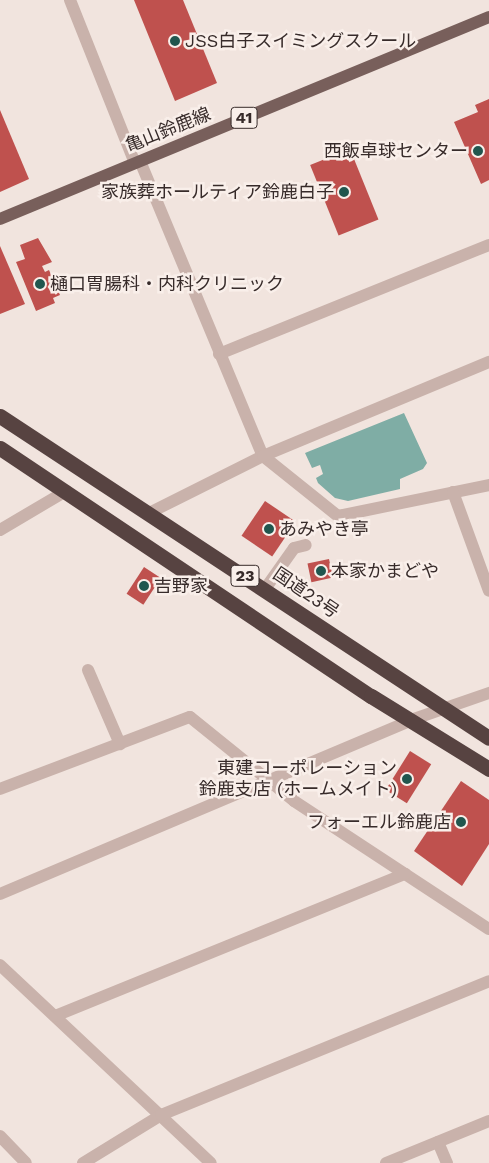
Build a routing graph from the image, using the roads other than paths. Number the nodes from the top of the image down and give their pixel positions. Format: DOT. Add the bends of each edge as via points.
graph roads {
  1 [pos="70,0"];
  2 [pos="489,17"];
  3 [pos="138,162"];
  4 [pos="0,219"];
  5 [pos="489,245"];
  6 [pos="219,354"];
  7 [pos="489,362"];
  8 [pos="0,416"];
  9 [pos="0,448"];
  10 [pos="263,456"];
  11 [pos="489,485"];
  12 [pos="66,491"];
  13 [pos="453,492"];
  14 [pos="149,513"];
  15 [pos="0,530"];
  16 [pos="306,545"];
  17 [pos="266,589"];
  18 [pos="489,591"];
  19 [pos="88,670"];
  20 [pos="489,693"];
  21 [pos="448,710"];
  22 [pos="411,720"];
  23 [pos="489,738"];
  24 [pos="120,744"];
  25 [pos="489,769"];
  26 [pos="269,780"];
  27 [pos="0,788"];
  28 [pos="405,874"];
  29 [pos="1,889"];
  30 [pos="489,929"];
  31 [pos="0,964"];
  32 [pos="489,981"];
  33 [pos="55,1016"];
  34 [pos="161,1115"];
  35 [pos="489,1121"];
  36 [pos="0,1136"];
  37 [pos="438,1142"];
  38 [pos="26,1163"];
  39 [pos="83,1163"];
  40 [pos="211,1163"];
  41 [pos="386,1163"];
  42 [pos="447,1163"];
  1 -- 3 [label="street"];
  2 -- 3 [label="main road, 亀山鈴鹿線 / 41"];
  3 -- 4 [label="main road, 亀山鈴鹿線 / 41"];
  3 -- 6 [label="street"];
  5 -- 6 [label="street"];
  6 -- 10 [label="street"];
  7 -- 10 [label="street"];
  8 -- 14 [label="highway, 国道23号 / 23"];
  9 -- 12 [label="highway, 23"];
  10 -- 13 [label="street" via="338,516"];
  10 -- 14 [label="street"];
  11 -- 13 [label="street"];
  12 -- 15 [label="street"];
  12 -- 22 [label="highway, 23"];
  13 -- 18 [label="street"];
  14 -- 17 [label="highway, 国道23号 / 23"];
  16 -- 17 [label="street" via="294,548"];
  17 -- 21 [label="highway, 国道23号 / 23"];
  19 -- 24 [label="street"];
  20 -- 21 [label="street"];
  21 -- 22 [label="street"];
  21 -- 23 [label="highway, 国道23号 / 23"];
  22 -- 25 [label="highway, 23"];
  22 -- 26 [label="street"];
  24 -- 26 [label="street" via="190,717"];
  24 -- 27 [label="street"];
  26 -- 28 [label="street"];
  26 -- 29 [label="street"];
  28 -- 30 [label="street"];
  28 -- 33 [label="street"];
  31 -- 33 [label="street"];
  32 -- 34 [label="street"];
  33 -- 34 [label="street"];
  34 -- 39 [label="street"];
  34 -- 40 [label="street"];
  35 -- 37 [label="street"];
  36 -- 38 [label="street"];
  37 -- 41 [label="street"];
  37 -- 42 [label="street"];
}
